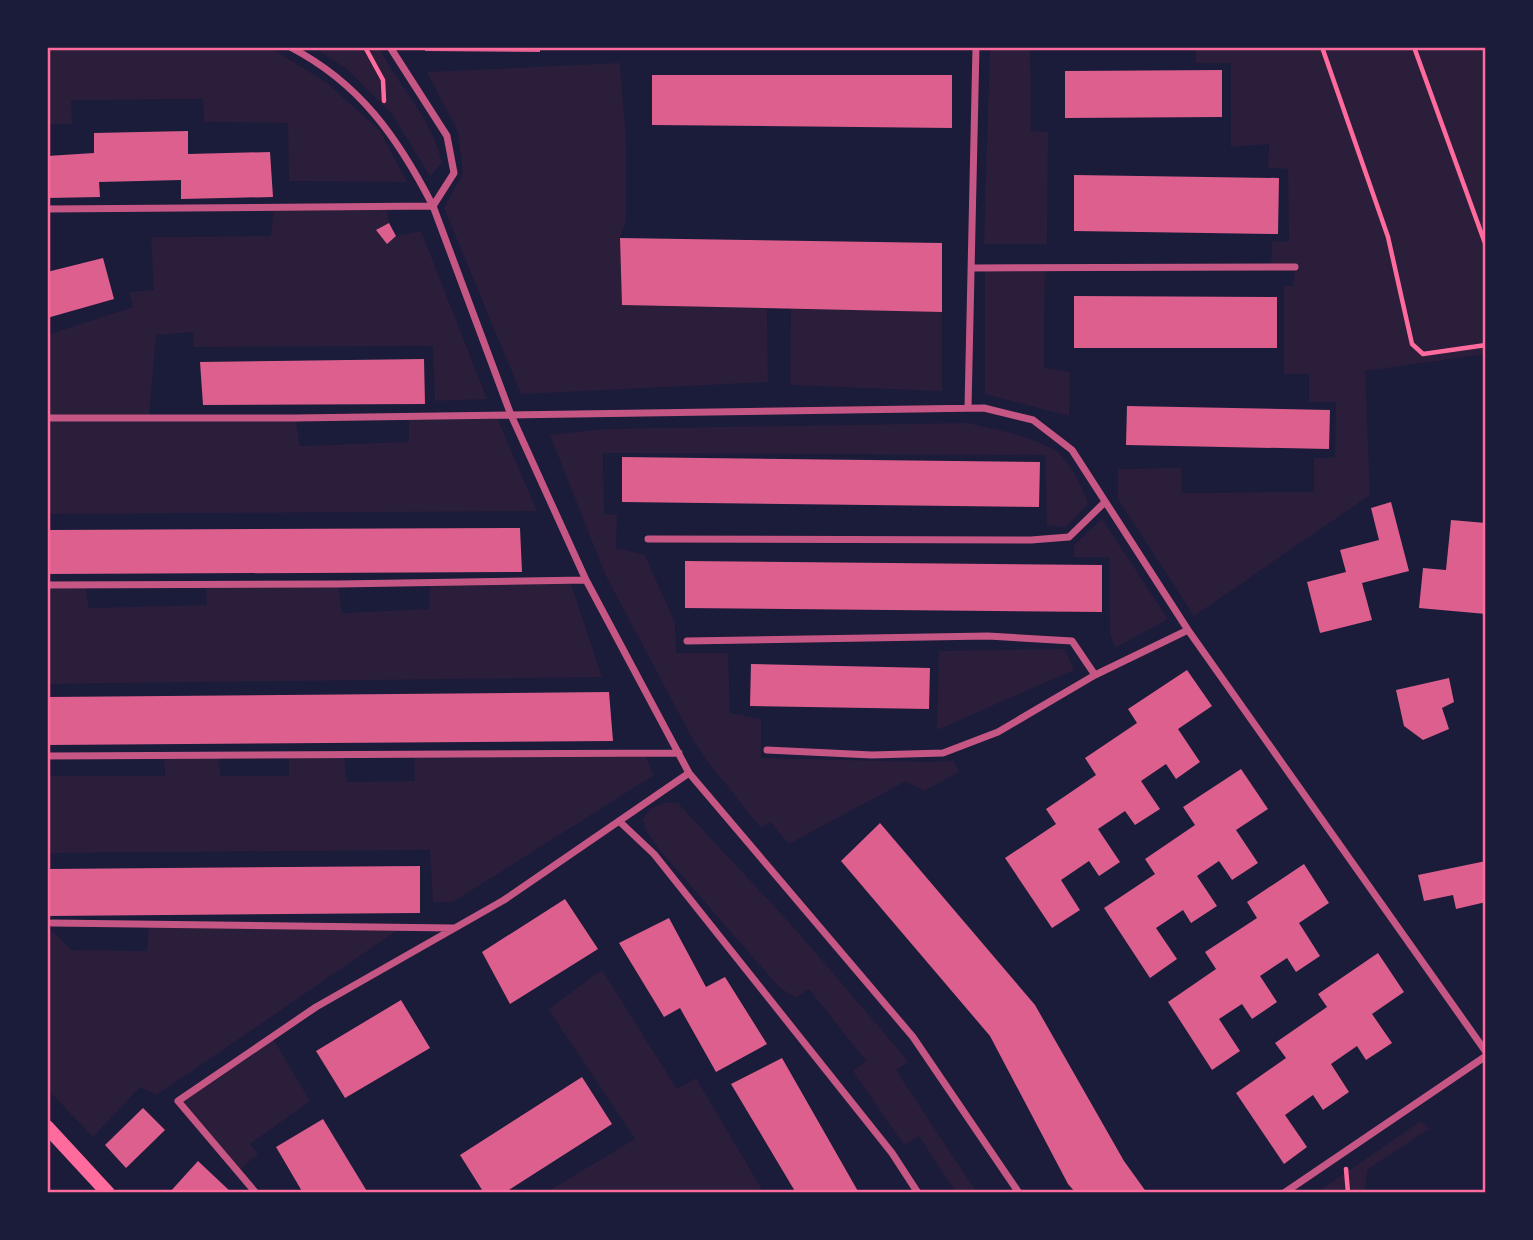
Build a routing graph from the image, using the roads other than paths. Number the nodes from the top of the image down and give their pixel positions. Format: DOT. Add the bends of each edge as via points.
graph roads {
  1 [pos="290,47"];
  2 [pos="390,47"];
  3 [pos="976,47"];
  4 [pos="433,206"];
  5 [pos="47,209"];
  6 [pos="1295,267"];
  7 [pos="972,268"];
  8 [pos="968,408"];
  9 [pos="511,415"];
  10 [pos="47,418"];
  11 [pos="1105,502"];
  12 [pos="648,539"];
  13 [pos="586,580"];
  14 [pos="47,585"];
  15 [pos="1188,630"];
  16 [pos="687,641"];
  17 [pos="1095,675"];
  18 [pos="767,750"];
  19 [pos="679,753"];
  20 [pos="47,755"];
  21 [pos="689,773"];
  22 [pos="619,821"];
  23 [pos="52,923"];
  24 [pos="456,928"];
  25 [pos="1486,1054"];
  26 [pos="47,1127"];
  27 [pos="108,1193"];
  28 [pos="256,1193"];
  29 [pos="918,1193"];
  30 [pos="1019,1193"];
  31 [pos="1284,1193"];
  1 -- 4 [label="street" via="346,84 378,117 399,144"];
  2 -- 4 [label="street" via="447,136 454,173"];
  3 -- 7 [label="street"];
  4 -- 5 [label="street"];
  4 -- 9 [label="street"];
  6 -- 7 [label="street"];
  7 -- 8 [label="street"];
  8 -- 9 [label="street"];
  8 -- 11 [label="street" via="1033,420 1072,450"];
  9 -- 10 [label="street"];
  9 -- 13 [label="street"];
  11 -- 12 [label="street" via="1069,537"];
  11 -- 15 [label="street"];
  13 -- 14 [label="street"];
  13 -- 19 [label="street"];
  15 -- 17 [label="street"];
  15 -- 25 [label="street"];
  16 -- 17 [label="street" via="988,636 1072,641"];
  17 -- 18 [label="street" via="998,732 943,753"];
  19 -- 20 [label="street"];
  19 -- 21 [label="street"];
  21 -- 22 [label="street"];
  21 -- 30 [label="street" via="913,1037"];
  22 -- 24 [label="street"];
  22 -- 29 [label="street" via="654,853 892,1153"];
  23 -- 24 [label="street"];
  24 -- 28 [label="street" via="316,1007 178,1101"];
  25 -- 31 [label="street"];
  26 -- 27 [label="main road"];
}
